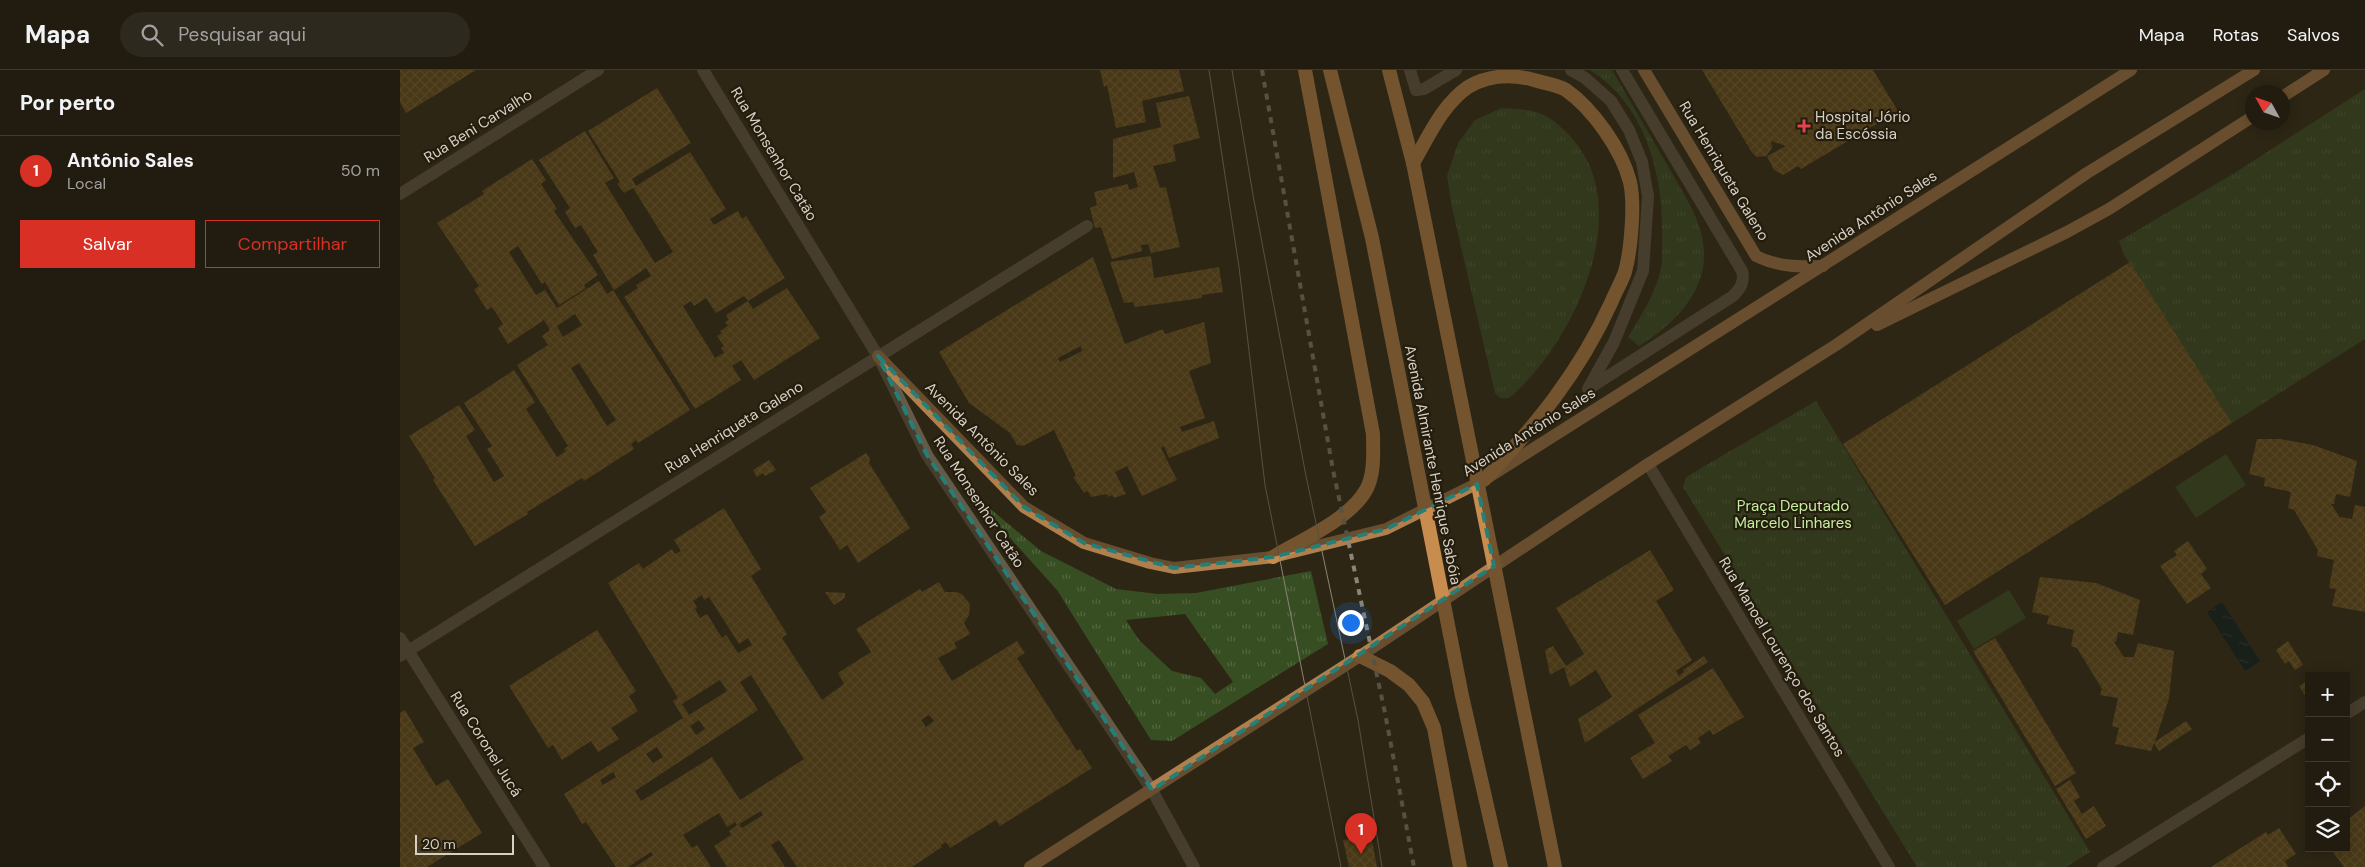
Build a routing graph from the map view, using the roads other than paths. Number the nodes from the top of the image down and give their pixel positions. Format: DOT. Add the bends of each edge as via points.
graph roads {
  1 [pos="598,70"];
  2 [pos="703,70"];
  3 [pos="1305,70"];
  4 [pos="1330,70"];
  5 [pos="1389,70"];
  6 [pos="1410,70"];
  7 [pos="1456,70"];
  8 [pos="1571,70"];
  9 [pos="1622,70"];
  10 [pos="1644,70"];
  11 [pos="2131,70"];
  12 [pos="2254,70"];
  13 [pos="2324,70"];
  14 [pos="2290,92"];
  15 [pos="2245,122"];
  16 [pos="1414,163"];
  17 [pos="400,194"];
  18 [pos="1087,226"];
  19 [pos="1823,266"];
  20 [pos="1836,345"];
  21 [pos="878,356"];
  22 [pos="1648,464"];
  23 [pos="1484,480"];
  24 [pos="1273,556"];
  25 [pos="400,638"];
  26 [pos="404,653"];
  27 [pos="1360,656"];
  28 [pos="2365,702"];
  29 [pos="2350,711"];
  30 [pos="2305,741"];
  31 [pos="1152,790"];
  32 [pos="544,867"];
  33 [pos="1030,867"];
  34 [pos="1194,867"];
  35 [pos="1460,867"];
  36 [pos="1501,867"];
  37 [pos="1555,867"];
  38 [pos="1889,867"];
  39 [pos="2103,867"];
  1 -- 17 [label="street, Rua Beni Carvalho"];
  2 -- 21 [label="street, Rua Monsenhor Catão"];
  3 -- 24 [label="highway" via="1373,434 1373,465 1366,490 1340,518"];
  4 -- 36 [label="highway, Avenida Almirante Henrique Sabóia" via="1372,238 1462,696"];
  5 -- 16 [label="highway"];
  6 -- 7 [label="street" via="1416,90 1424,89"];
  8 -- 9 [label="street" via="1611,101 1629,130 1642,162 1648,196 1643,271 1614,342 1588,390 1733,296 1741,288 1743,278 1742,271"];
  10 -- 19 [label="main road, Rua Henriqueta Galeno" via="1756,256 1770,263 1795,267"];
  11 -- 19 [label="main road, Avenida Antônio Sales"];
  12 -- 20 [label="main road" via="2087,173"];
  13 -- 14 [label="main road"];
  15 -- 20 [label="main road" via="2109,209 2067,232"];
  16 -- 23 [label="highway" via="1448,104 1470,86 1509,76 1565,89 1595,116 1614,145 1630,182 1632,227 1625,272 1599,329 1563,387 1529,433"];
  16 -- 37 [label="highway"];
  18 -- 21 [label="street, Rua Henriqueta Galeno"];
  19 -- 23 [label="main road, Avenida Antônio Sales"];
  20 -- 22 [label="main road"];
  21 -- 24 [label="main road, Avenida Antônio Sales" via="1024,507 1084,543 1174,568"];
  21 -- 26 [label="street, Rua Henriqueta Galeno"];
  21 -- 31 [label="street, Rua Monsenhor Catão" via="927,455"];
  22 -- 27 [label="main road"];
  22 -- 38 [label="street, Rua Manoel Lourenço dos Santos"];
  23 -- 24 [label="main road, Avenida Antônio Sales" via="1386,529"];
  25 -- 26 [label="street, Rua Coronel Jucá"];
  26 -- 32 [label="street, Rua Coronel Jucá"];
  27 -- 31 [label="main road"];
  27 -- 35 [label="highway" via="1390,671 1409,685 1423,702 1434,728"];
  28 -- 29 [label="street"];
  30 -- 39 [label="street"];
  31 -- 33 [label="main road"];
  31 -- 34 [label="street, Rua Monsenhor Catão"];
}
